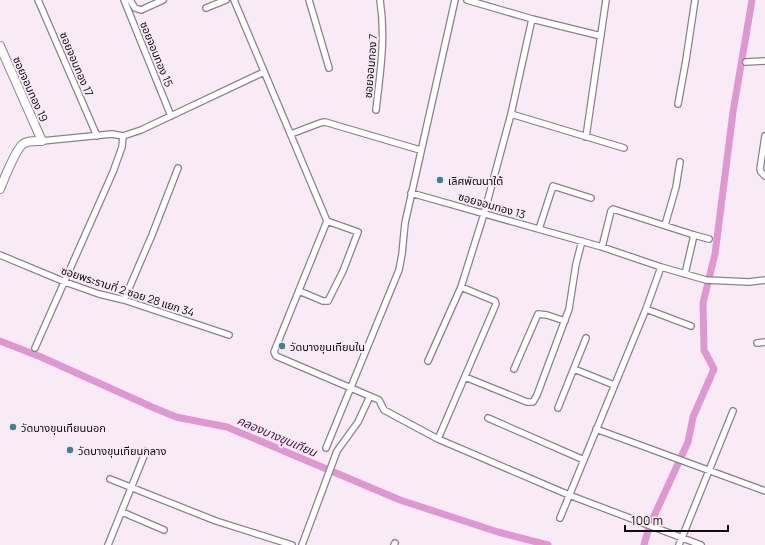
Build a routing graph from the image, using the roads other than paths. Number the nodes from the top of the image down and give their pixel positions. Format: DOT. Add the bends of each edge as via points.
graph roads {
  1 [pos="38,0"];
  2 [pos="124,0"];
  3 [pos="130,0"];
  4 [pos="163,0"];
  5 [pos="226,0"];
  6 [pos="234,0"];
  7 [pos="309,0"];
  8 [pos="380,0"];
  9 [pos="454,0"];
  10 [pos="468,0"];
  11 [pos="606,0"];
  12 [pos="695,0"];
  13 [pos="206,8"];
  14 [pos="532,19"];
  15 [pos="601,36"];
  16 [pos="0,46"];
  17 [pos="765,61"];
  18 [pos="746,62"];
  19 [pos="329,68"];
  20 [pos="264,72"];
  21 [pos="678,104"];
  22 [pos="376,110"];
  23 [pos="511,114"];
  24 [pos="171,116"];
  25 [pos="291,134"];
  26 [pos="97,136"];
  27 [pos="123,136"];
  28 [pos="765,136"];
  29 [pos="586,137"];
  30 [pos="42,141"];
  31 [pos="624,148"];
  32 [pos="420,150"];
  33 [pos="680,162"];
  34 [pos="178,168"];
  35 [pos="765,176"];
  36 [pos="0,189"];
  37 [pos="411,193"];
  38 [pos="591,198"];
  39 [pos="484,214"];
  40 [pos="326,221"];
  41 [pos="665,225"];
  42 [pos="539,229"];
  43 [pos="694,235"];
  44 [pos="709,239"];
  45 [pos="582,241"];
  46 [pos="602,247"];
  47 [pos="0,255"];
  48 [pos="661,267"];
  49 [pos="685,274"];
  50 [pos="765,280"];
  51 [pos="64,282"];
  52 [pos="461,287"];
  53 [pos="298,291"];
  54 [pos="124,300"];
  55 [pos="646,309"];
  56 [pos="565,321"];
  57 [pos="691,326"];
  58 [pos="229,335"];
  59 [pos="586,338"];
  60 [pos="765,342"];
  61 [pos="757,343"];
  62 [pos="36,348"];
  63 [pos="428,361"];
  64 [pos="514,369"];
  65 [pos="574,369"];
  66 [pos="465,377"];
  67 [pos="614,385"];
  68 [pos="350,388"];
  69 [pos="370,396"];
  70 [pos="558,408"];
  71 [pos="733,412"];
  72 [pos="488,418"];
  73 [pos="596,429"];
  74 [pos="438,439"];
  75 [pos="326,448"];
  76 [pos="146,451"];
  77 [pos="584,460"];
  78 [pos="709,471"];
  79 [pos="110,479"];
  80 [pos="132,488"];
  81 [pos="765,491"];
  82 [pos="569,495"];
  83 [pos="122,512"];
  84 [pos="560,518"];
  85 [pos="164,530"];
  86 [pos="682,538"];
  87 [pos="108,545"];
  88 [pos="292,545"];
  89 [pos="302,545"];
  90 [pos="680,545"];
  91 [pos="701,545"];
  1 -- 26 [label="street, ซอยจอมทอง 17"];
  2 -- 24 [label="street, ซอยจอมทอง 15"];
  3 -- 4 [label="street" via="135,8 141,10"];
  5 -- 13 [label="street"];
  6 -- 20 [label="street"];
  7 -- 19 [label="street"];
  8 -- 22 [label="street, ซอยจอมทอง 7" via="383,53"];
  9 -- 32 [label="street"];
  10 -- 14 [label="street"];
  11 -- 15 [label="street"];
  12 -- 21 [label="street"];
  14 -- 15 [label="street"];
  14 -- 23 [label="street"];
  15 -- 29 [label="street"];
  16 -- 30 [label="street, ซอยจอมทอง 19"];
  17 -- 18 [label="street"];
  20 -- 24 [label="street"];
  20 -- 25 [label="street"];
  23 -- 29 [label="street"];
  23 -- 39 [label="street"];
  24 -- 27 [label="street"];
  25 -- 32 [label="street" via="325,122"];
  25 -- 40 [label="street"];
  26 -- 27 [label="street"];
  26 -- 30 [label="street"];
  27 -- 51 [label="street" via="122,147 112,172"];
  28 -- 35 [label="street" via="760,169"];
  29 -- 31 [label="street"];
  30 -- 36 [label="street" via="23,144"];
  32 -- 37 [label="street"];
  33 -- 41 [label="street"];
  34 -- 54 [label="street"];
  37 -- 39 [label="street, ซอยจอมทอง 13"];
  37 -- 68 [label="street" via="404,223 399,270"];
  38 -- 42 [label="street" via="553,186"];
  39 -- 42 [label="street, ซอยจอมทอง 13"];
  39 -- 52 [label="street"];
  40 -- 53 [label="street"];
  40 -- 53 [label="street" via="358,231 358,234 328,301"];
  41 -- 43 [label="street"];
  41 -- 46 [label="street" via="612,210"];
  42 -- 45 [label="street, ซอยจอมทอง 13"];
  43 -- 44 [label="street"];
  43 -- 49 [label="street"];
  45 -- 46 [label="street, ซอยจอมทอง 13"];
  45 -- 56 [label="street"];
  46 -- 48 [label="street, ซอยจอมทอง 13"];
  47 -- 51 [label="street, ซอยพระรามที่ 2 ซอย 28 แยก 34"];
  48 -- 49 [label="street, ซอยจอมทอง 13"];
  48 -- 55 [label="street"];
  49 -- 50 [label="street, ซอยจอมทอง 13" via="715,281"];
  51 -- 54 [label="street, ซอยพระรามที่ 2 ซอย 28 แยก 34"];
  51 -- 62 [label="street"];
  52 -- 63 [label="street"];
  52 -- 66 [label="street" via="495,301 496,304"];
  53 -- 68 [label="street" via="275,355"];
  54 -- 58 [label="street, ซอยพระรามที่ 2 ซอย 28 แยก 34"];
  55 -- 57 [label="street"];
  55 -- 67 [label="street"];
  56 -- 64 [label="street" via="538,314"];
  56 -- 66 [label="street" via="533,402 526,402"];
  59 -- 65 [label="street"];
  60 -- 61 [label="street"];
  65 -- 67 [label="street"];
  65 -- 70 [label="street"];
  66 -- 74 [label="street"];
  67 -- 73 [label="street"];
  68 -- 69 [label="street"];
  68 -- 75 [label="street"];
  69 -- 74 [label="street" via="379,400 384,410"];
  69 -- 89 [label="street" via="358,422 335,456"];
  71 -- 78 [label="street"];
  72 -- 77 [label="street"];
  73 -- 77 [label="street"];
  73 -- 78 [label="street"];
  74 -- 82 [label="street"];
  76 -- 80 [label="street"];
  77 -- 82 [label="street"];
  78 -- 81 [label="street"];
  78 -- 86 [label="street"];
  79 -- 80 [label="street"];
  80 -- 83 [label="street"];
  80 -- 88 [label="street" via="216,521"];
  82 -- 84 [label="street"];
  82 -- 86 [label="street"];
  83 -- 85 [label="street"];
  83 -- 87 [label="street"];
  86 -- 90 [label="street"];
  86 -- 91 [label="street"];
}
